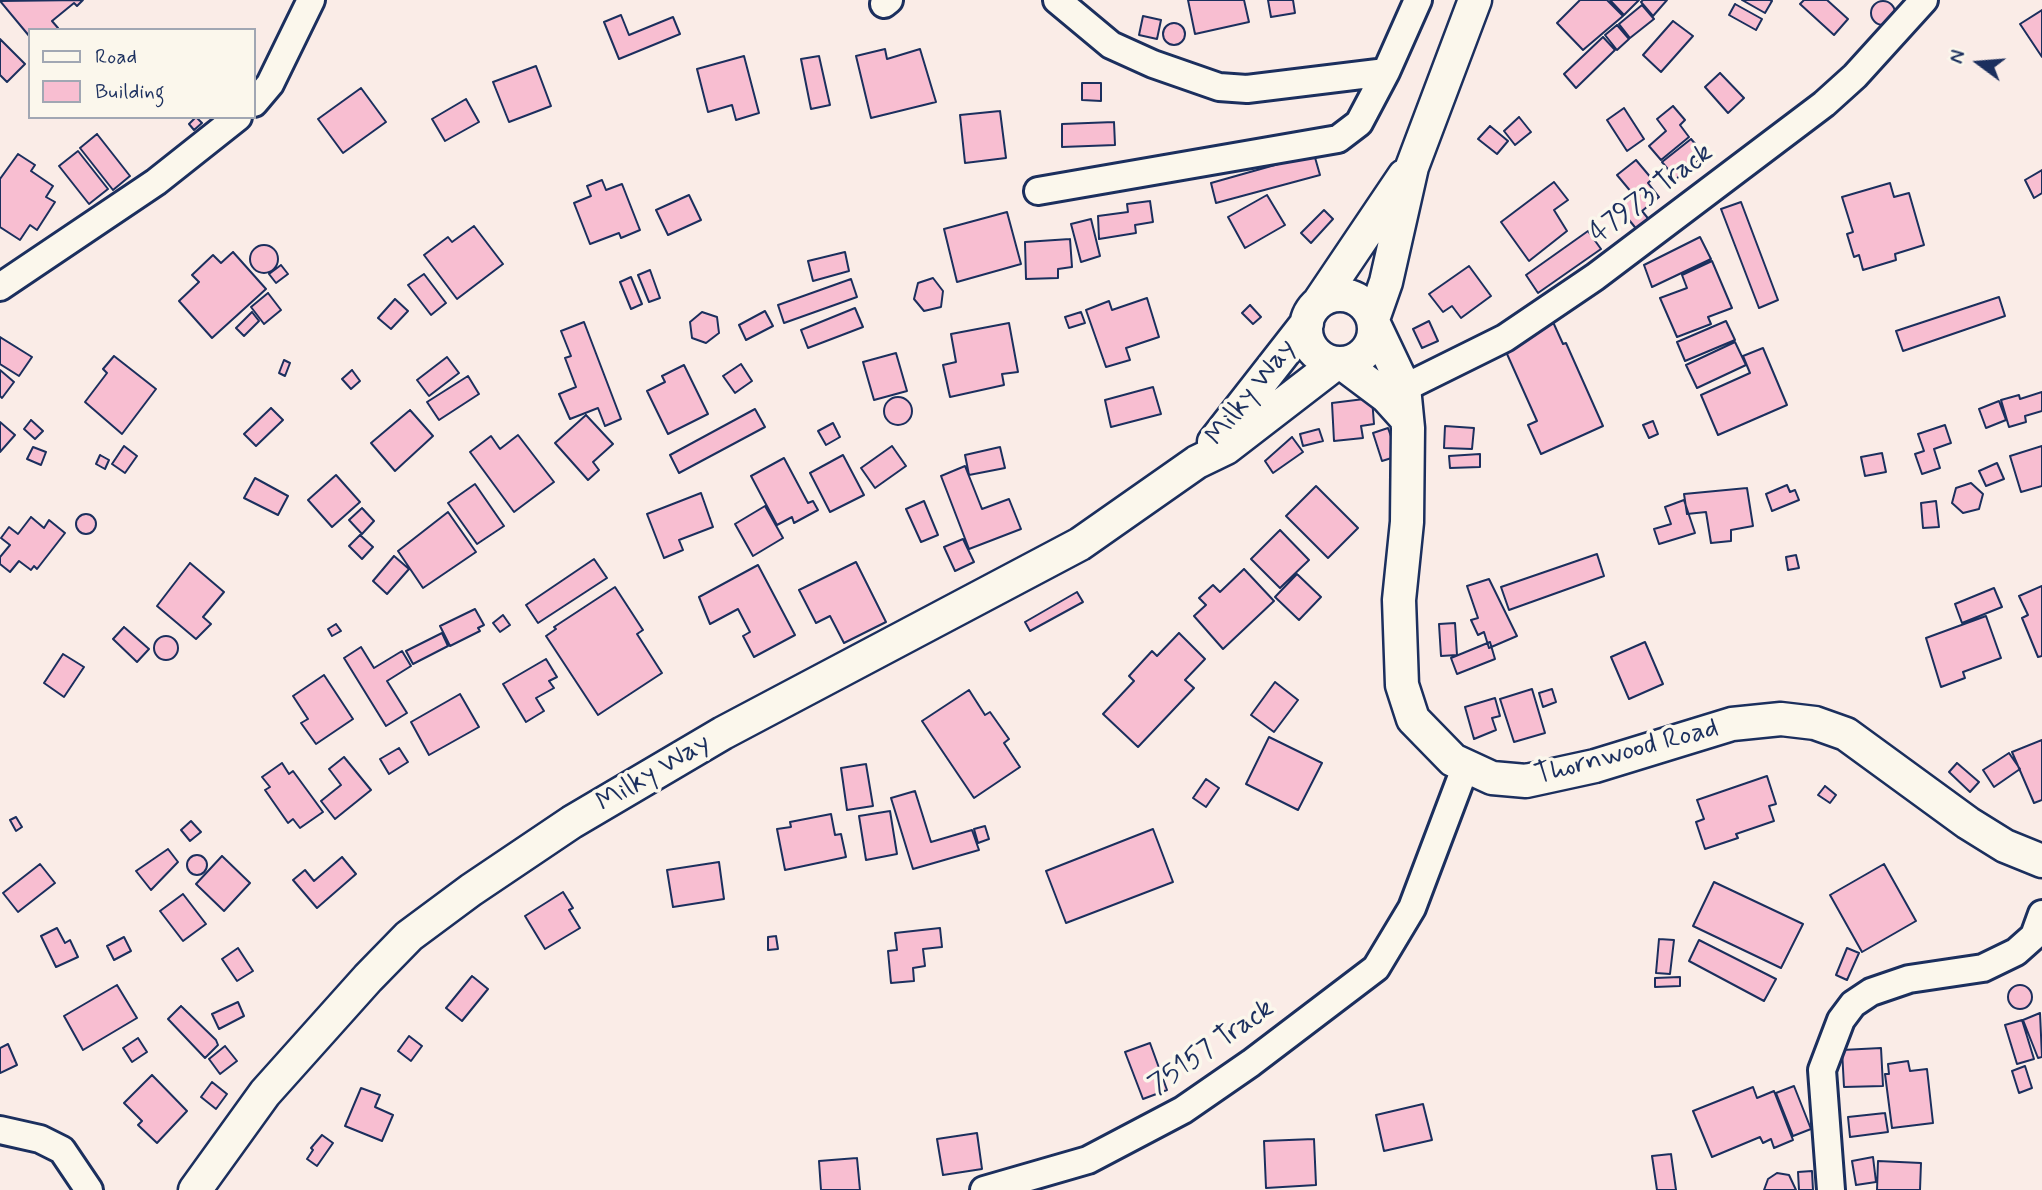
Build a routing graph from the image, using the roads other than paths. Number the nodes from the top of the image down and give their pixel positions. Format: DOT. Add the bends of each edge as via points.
graph roads {
  1 [pos="311,0"];
  2 [pos="1057,0"];
  3 [pos="1418,0"];
  4 [pos="1475,0"];
  5 [pos="1924,0"];
  6 [pos="1386,72"];
  7 [pos="256,101"];
  8 [pos="235,119"];
  9 [pos="1412,167"];
  10 [pos="1038,191"];
  11 [pos="0,287"];
  12 [pos="1313,312"];
  13 [pos="1374,322"];
  14 [pos="1339,364"];
  15 [pos="1399,401"];
  16 [pos="1197,462"];
  17 [pos="1465,768"];
  18 [pos="2042,861"];
  19 [pos="2042,914"];
  20 [pos="0,1130"];
  21 [pos="89,1190"];
  22 [pos="195,1190"];
  23 [pos="984,1190"];
  24 [pos="1831,1190"];
  1 -- 7 [label="street" via="270,84"];
  2 -- 6 [label="street" via="1111,45 1219,87 1247,89"];
  3 -- 6 [label="street"];
  4 -- 9 [label="street, Milky Way"];
  5 -- 15 [label="street, 47973 Track" via="1824,104 1595,277"];
  6 -- 10 [label="street" via="1359,123 1338,139"];
  8 -- 11 [label="street" via="156,182"];
  9 -- 12 [label="street, Milky Way" via="1355,244"];
  9 -- 13 [label="street, Milky Way"];
  12 -- 13 [label="street" via="1331,296 1344,295 1367,307"];
  12 -- 14 [label="street" via="1307,337 1312,349 1322,359"];
  12 -- 16 [label="street, Milky Way"];
  13 -- 14 [label="street" via="1367,352"];
  13 -- 15 [label="street, Thornwood Road"];
  14 -- 15 [label="street"];
  14 -- 16 [label="street, Milky Way" via="1226,448"];
  15 -- 17 [label="street, Thornwood Road" via="1406,522 1399,600 1402,685 1413,719 1433,743"];
  16 -- 22 [label="street, Milky Way" via="1080,544 723,733 572,822 471,890 409,936 368,978 265,1093"];
  17 -- 18 [label="street, Thornwood Road" via="1492,778 1526,781 1595,766 1731,724 1781,719 1815,723 1846,734 1968,823 2005,846"];
  17 -- 23 [label="street, 75157 Track" via="1412,908 1376,968 1183,1111 1088,1160"];
  19 -- 24 [label="street" via="2034,936 2016,952 1983,968 1909,979 1871,992 1853,1004 1841,1020 1822,1070"];
  20 -- 21 [label="street" via="40,1139 62,1150"];
}
